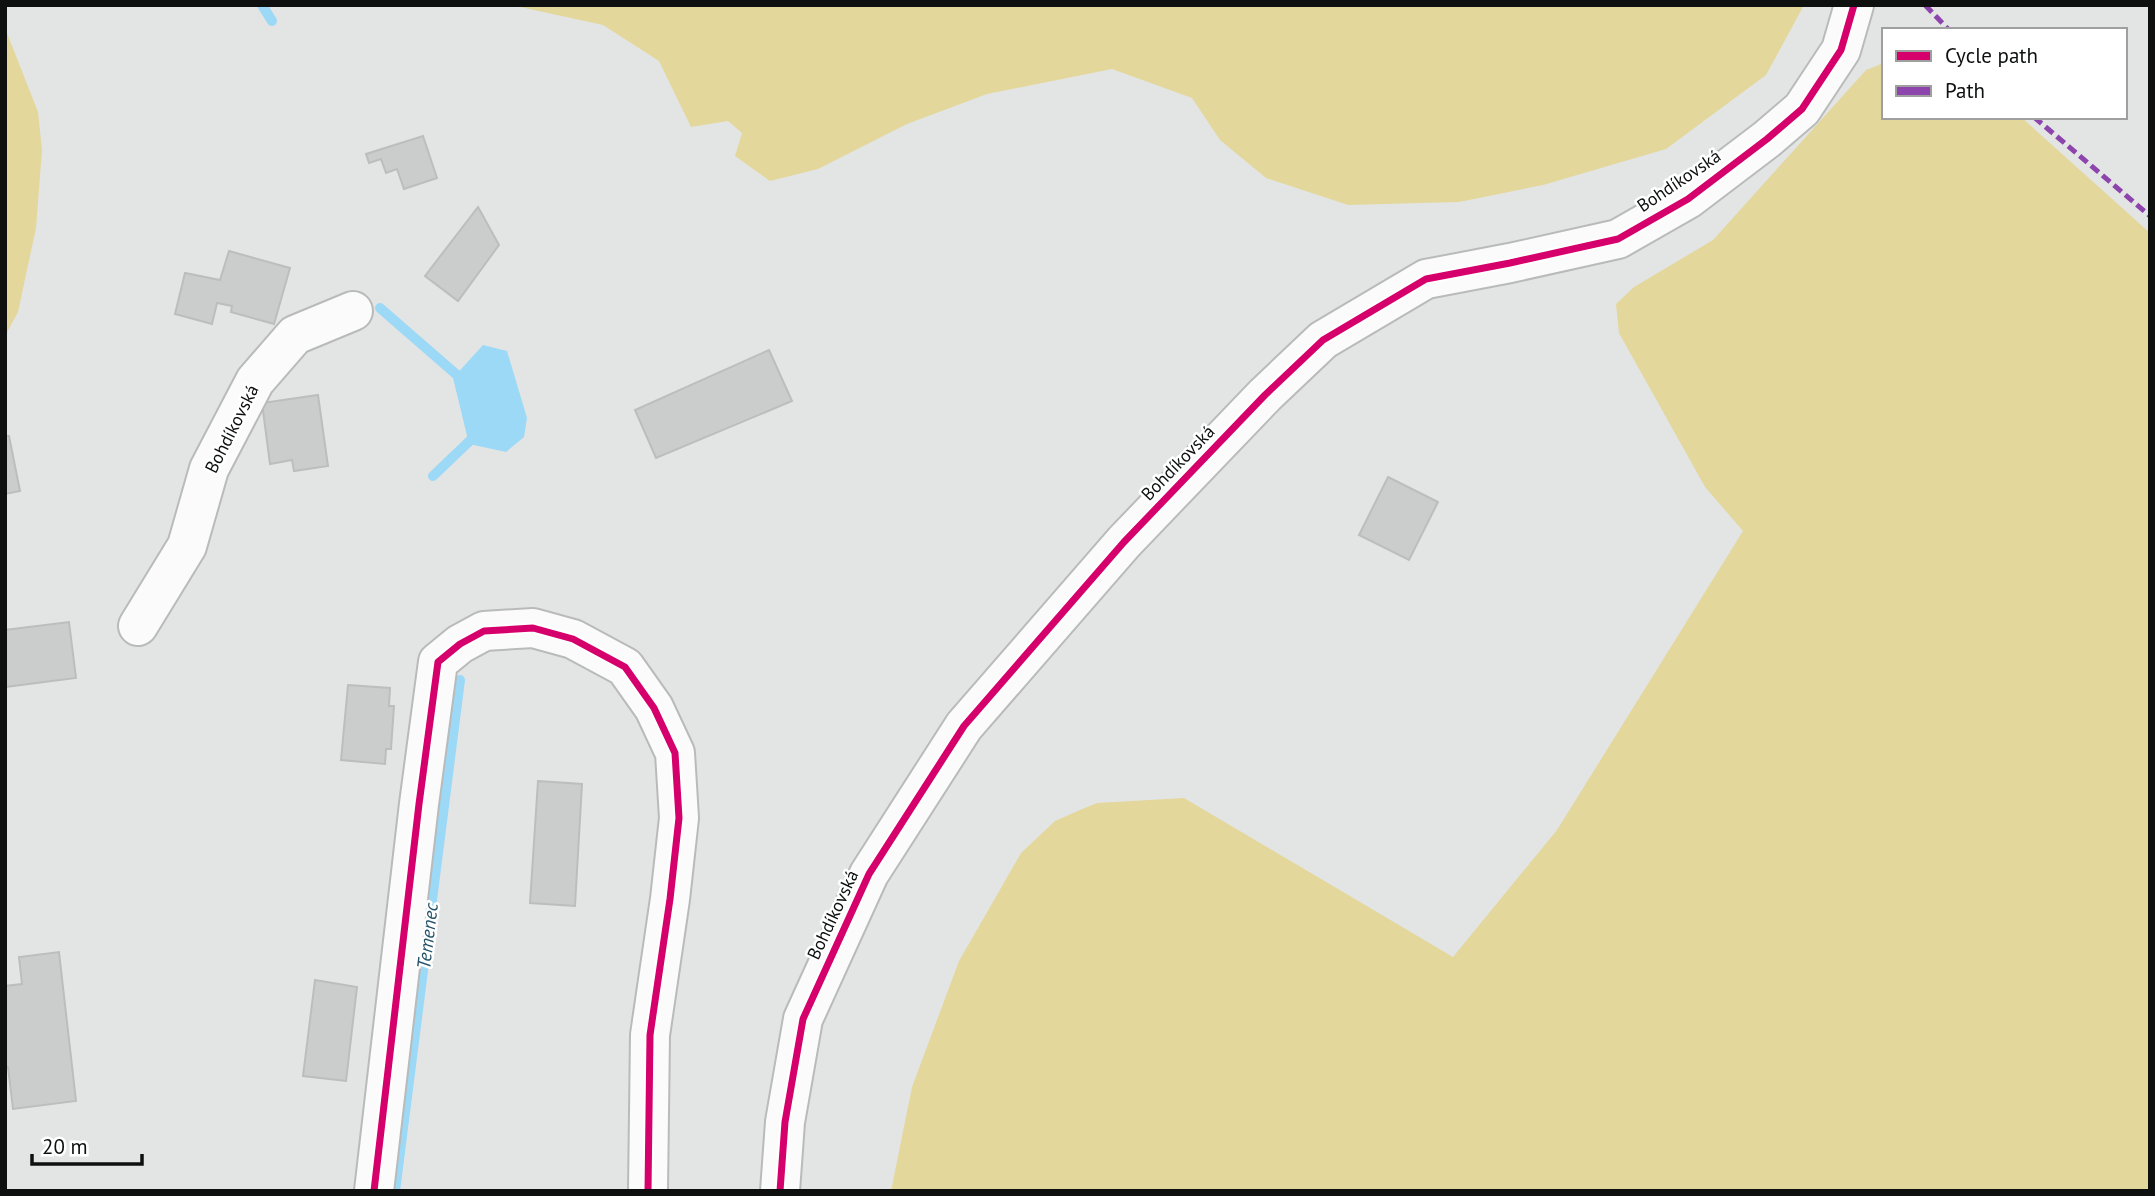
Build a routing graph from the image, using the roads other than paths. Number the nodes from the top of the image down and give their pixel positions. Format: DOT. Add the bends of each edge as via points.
graph roads {
  1 [pos="1854,5"];
  2 [pos="353,311"];
  3 [pos="138,626"];
  4 [pos="374,1191"];
  5 [pos="648,1191"];
  6 [pos="779,1191"];
  1 -- 6 [label="street, Bohdíkovská" via="1841,50 1802,108 1688,199 1618,239 1426,279 1323,340 1124,542 964,726 869,874 803,1019 785,1122"];
  2 -- 3 [label="street, Bohdíkovská" via="295,335 255,381 209,469 187,547"];
  4 -- 5 [label="street" via="438,662 484,631 533,628 573,639 625,667 654,708 676,753 680,818 649,1035"];
}
